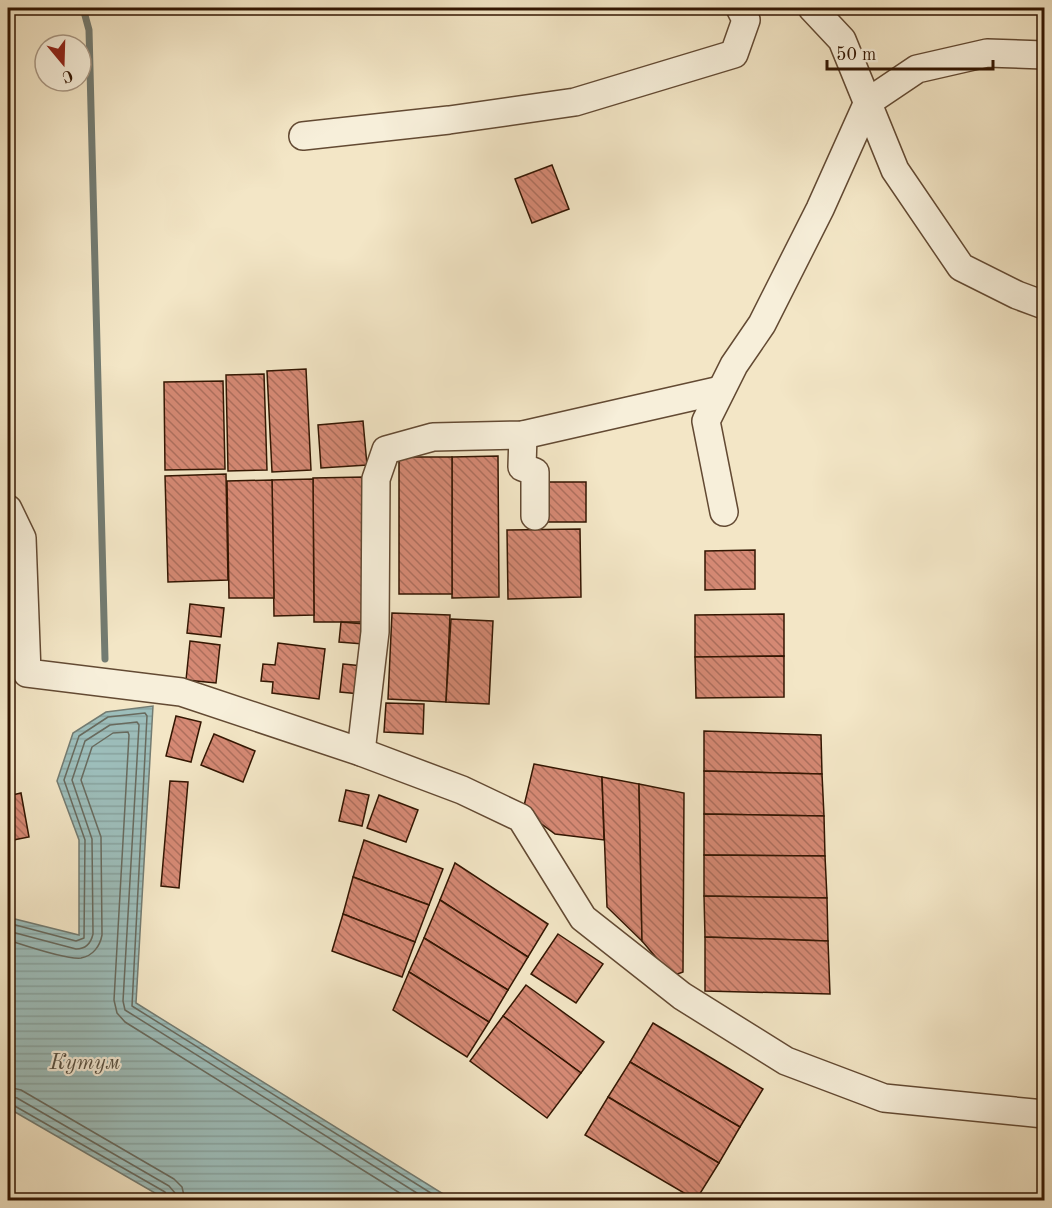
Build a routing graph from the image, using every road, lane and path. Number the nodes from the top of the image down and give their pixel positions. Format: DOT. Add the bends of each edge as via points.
graph roads {
  1 [pos="741,8"];
  2 [pos="820,10"];
  3 [pos="1044,55"];
  4 [pos="868,102"];
  5 [pos="303,135"];
  6 [pos="1044,305"];
  7 [pos="721,390"];
  8 [pos="524,435"];
  9 [pos="8,509"];
  10 [pos="724,512"];
  11 [pos="535,516"];
  12 [pos="361,752"];
  13 [pos="1044,1114"];
  1 -- 5 [label="street" via="746,20 734,54 575,102"];
  2 -- 4 [label="street" via="842,40"];
  3 -- 4 [label="street" via="987,53 917,69"];
  4 -- 6 [label="street" via="895,170 961,267"];
  4 -- 7 [label="street" via="820,210 762,324"];
  7 -- 8 [label="street"];
  7 -- 10 [label="street" via="706,421"];
  8 -- 11 [label="street" via="522,467 536,472"];
  8 -- 12 [label="street" via="433,438 386,450 376,479 375,632"];
  9 -- 12 [label="street" via="22,537 27,673 181,692"];
  12 -- 13 [label="street" via="462,790 521,818 582,918 681,996 786,1061 884,1098"];
}
